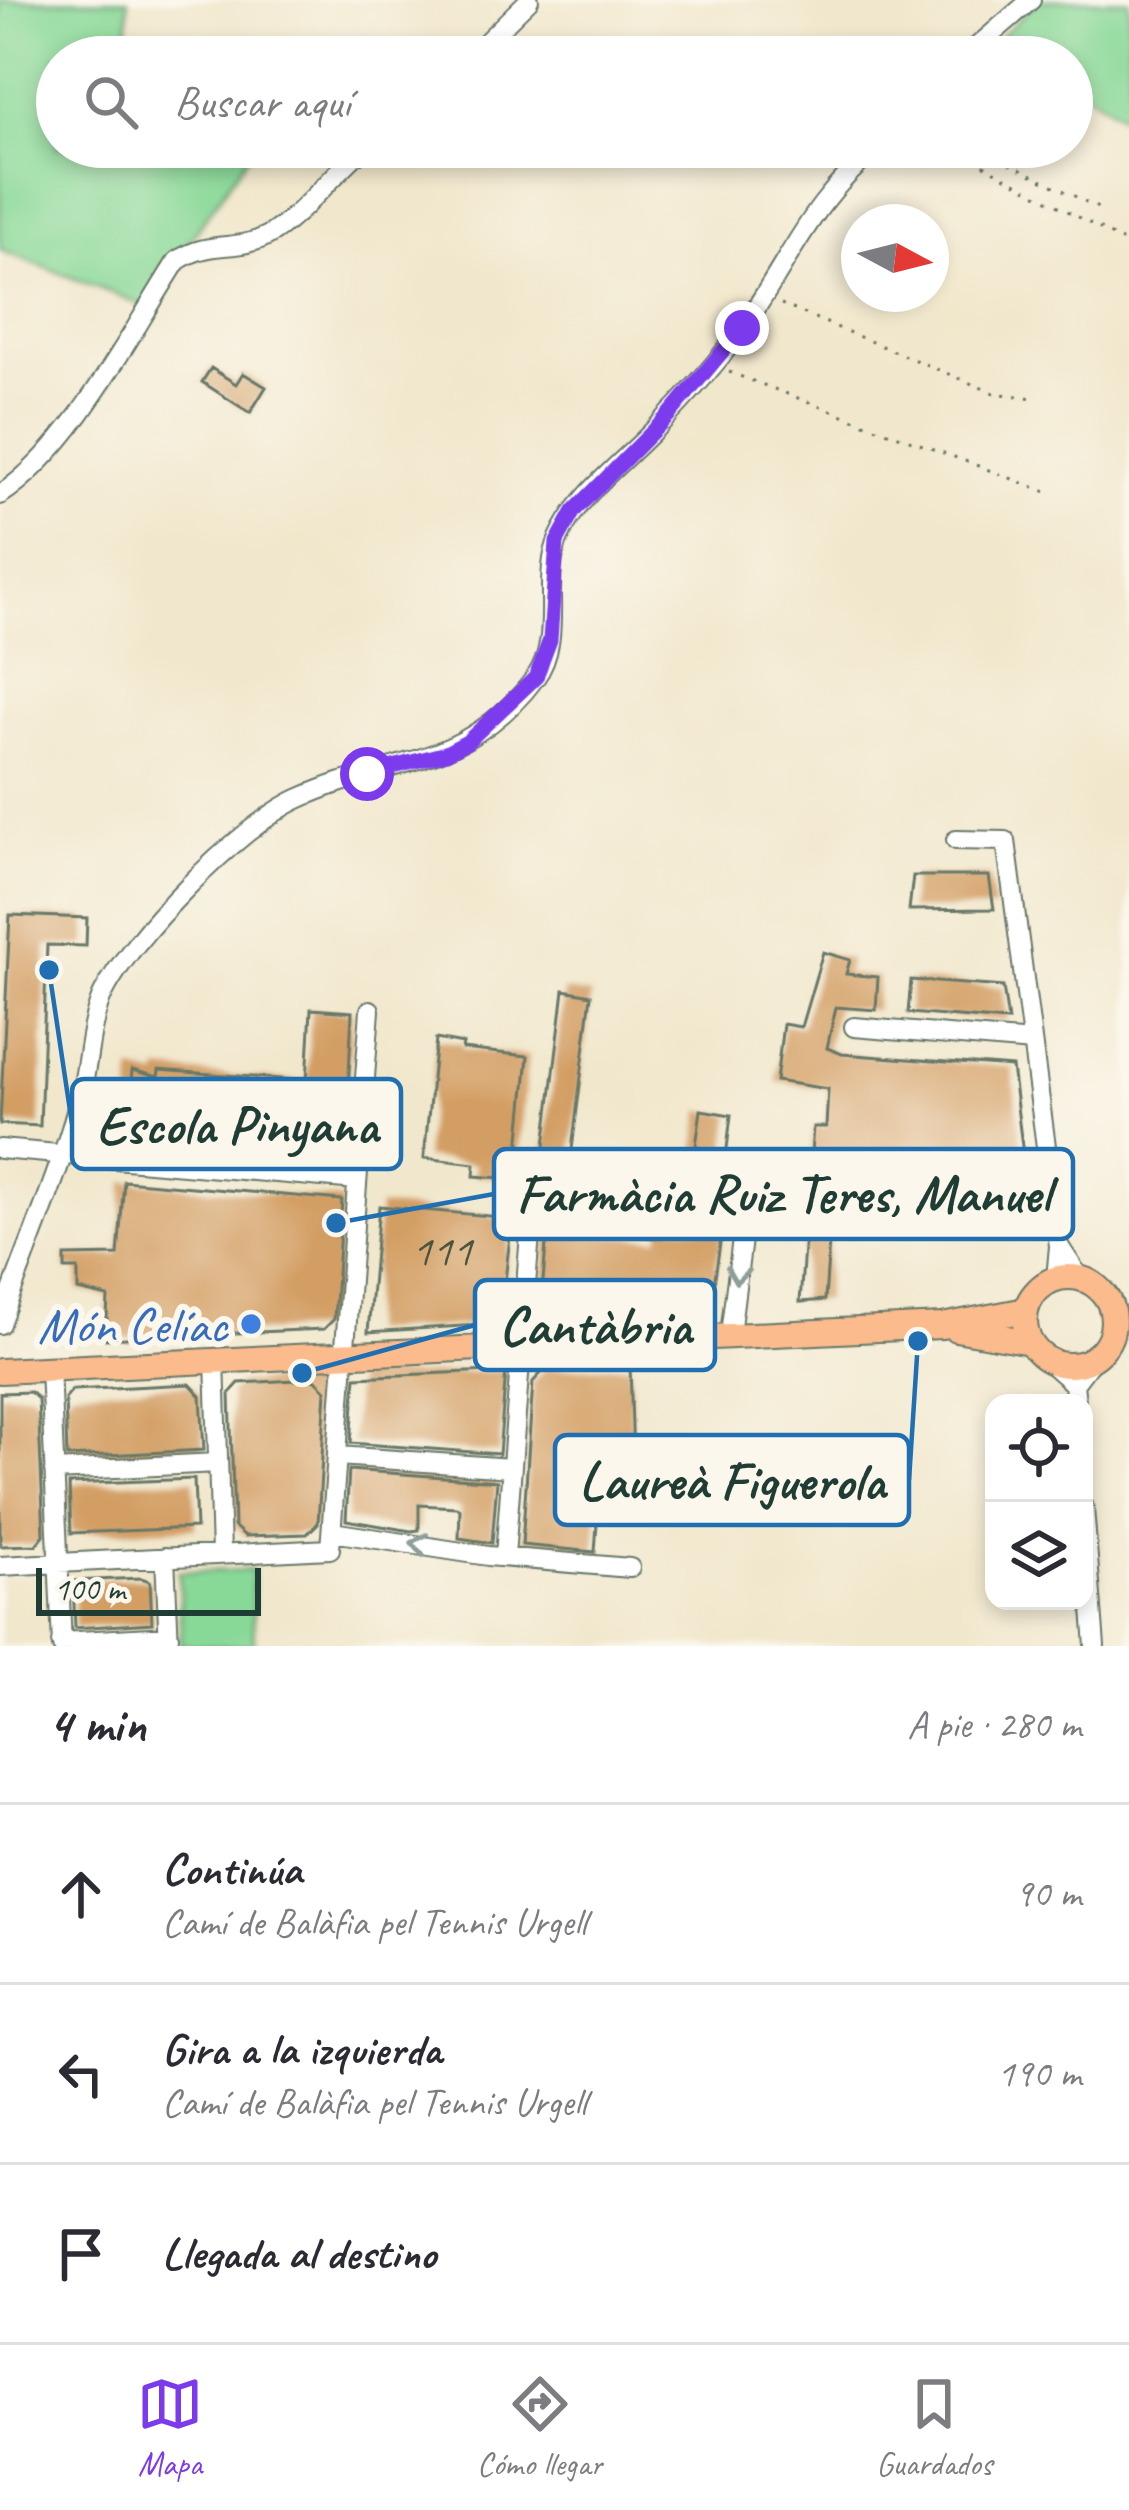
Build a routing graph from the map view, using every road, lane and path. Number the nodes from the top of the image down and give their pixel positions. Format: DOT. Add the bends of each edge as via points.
graph roads {
  1 [pos="529,0"];
  2 [pos="1031,0"];
  3 [pos="492,36"];
  4 [pos="989,36"];
  5 [pos="340,168"];
  6 [pos="855,168"];
  7 [pos="990,168"];
  8 [pos="1019,168"];
  9 [pos="1102,210"];
  10 [pos="1129,245"];
  11 [pos="763,296"];
  12 [pos="710,366"];
  13 [pos="1033,398"];
  14 [pos="1047,492"];
  15 [pos="0,495"];
  16 [pos="956,840"];
  17 [pos="370,1010"];
  18 [pos="854,1027"];
  19 [pos="1032,1042"];
  20 [pos="0,1149"];
  21 [pos="58,1156"];
  22 [pos="357,1180"];
  23 [pos="1053,1201"];
  24 [pos="840,1202"];
  25 [pos="1068,1278"];
  26 [pos="1103,1292"];
  27 [pos="1129,1300"];
  28 [pos="1026,1310"];
  29 [pos="0,1324"];
  30 [pos="942,1326"];
  31 [pos="730,1334"];
  32 [pos="1120,1335"];
  33 [pos="520,1345"];
  34 [pos="346,1351"];
  35 [pos="1038,1351"];
  36 [pos="215,1359"];
  37 [pos="1093,1359"];
  38 [pos="50,1368"];
  39 [pos="0,1371"];
  40 [pos="1075,1394"];
  41 [pos="338,1456"];
  42 [pos="218,1463"];
  43 [pos="511,1468"];
  44 [pos="54,1471"];
  45 [pos="331,1540"];
  46 [pos="221,1554"];
  47 [pos="505,1556"];
  48 [pos="165,1557"];
  49 [pos="58,1563"];
  50 [pos="0,1566"];
  51 [pos="630,1568"];
  52 [pos="1092,1610"];
  53 [pos="169,1641"];
  54 [pos="62,1644"];
  55 [pos="1095,1646"];
  1 -- 3 [label="street"];
  2 -- 4 [label="street"];
  5 -- 15 [label="street" via="260,240 199,246 177,261 56,439"];
  6 -- 11 [label="street" via="821,200"];
  7 -- 10 [label="path"];
  8 -- 9 [label="path"];
  11 -- 12 [label="street"];
  11 -- 13 [label="path" via="994,393"];
  12 -- 14 [label="path"];
  12 -- 21 [label="street" via="574,511 557,542 545,658 494,721 446,753 314,793 268,817 140,938 94,1018 81,1094"];
  16 -- 19 [label="street" via="1006,842"];
  17 -- 22 [label="street"];
  18 -- 19 [label="street"];
  19 -- 23 [label="street"];
  20 -- 21 [label="street"];
  21 -- 22 [label="street"];
  21 -- 29 [label="street"];
  22 -- 34 [label="street"];
  23 -- 24 [label="street"];
  23 -- 25 [label="street"];
  25 -- 26 [label="main road"];
  25 -- 28 [label="main road" via="1042,1286"];
  26 -- 27 [label="main road"];
  26 -- 32 [label="main road"];
  28 -- 30 [label="main road"];
  28 -- 35 [label="main road"];
  30 -- 31 [label="main road"];
  30 -- 35 [label="main road"];
  31 -- 33 [label="main road"];
  33 -- 31 [label="street, one-way" via="533,1195 745,1215"];
  32 -- 37 [label="main road"];
  33 -- 34 [label="main road"];
  33 -- 43 [label="street"];
  34 -- 36 [label="main road"];
  34 -- 41 [label="street"];
  35 -- 37 [label="main road" via="1070,1366"];
  35 -- 40 [label="street"];
  36 -- 38 [label="main road"];
  36 -- 42 [label="street"];
  37 -- 40 [label="street"];
  38 -- 39 [label="main road"];
  38 -- 44 [label="street"];
  41 -- 43 [label="street"];
  41 -- 45 [label="street"];
  42 -- 44 [label="street"];
  42 -- 46 [label="street"];
  43 -- 47 [label="street"];
  44 -- 49 [label="street"];
  45 -- 46 [label="street"];
  47 -- 45 [label="street, one-way"];
  46 -- 48 [label="street"];
  47 -- 51 [label="street"];
  48 -- 49 [label="street"];
  48 -- 53 [label="street"];
  49 -- 50 [label="street"];
  49 -- 54 [label="street"];
  52 -- 55 [label="street"];
  53 -- 54 [label="street"];
}
